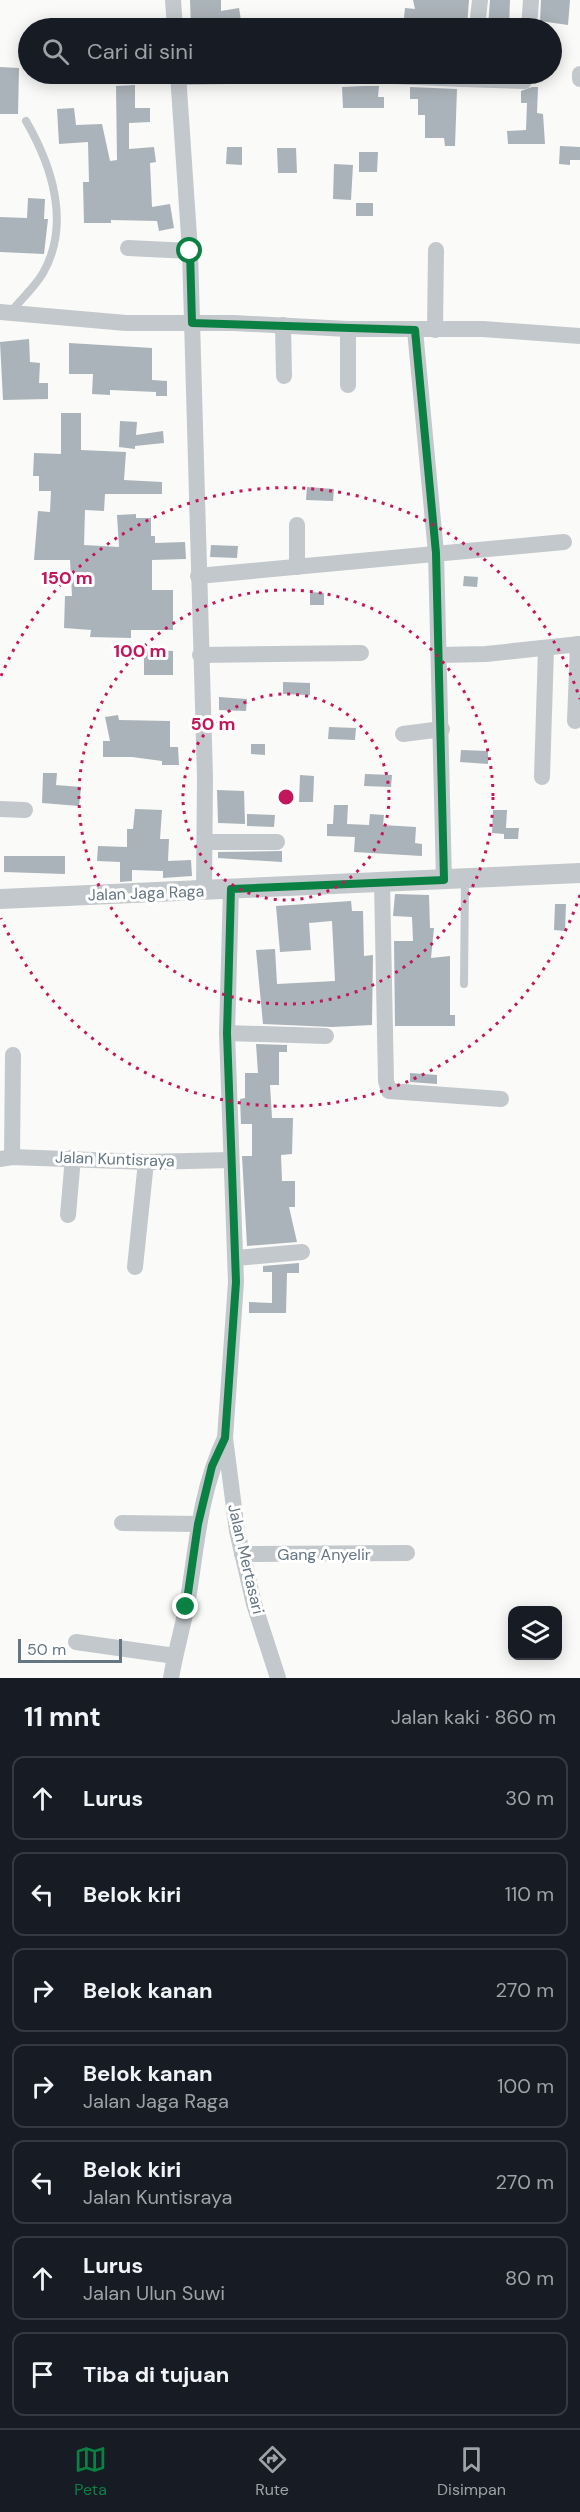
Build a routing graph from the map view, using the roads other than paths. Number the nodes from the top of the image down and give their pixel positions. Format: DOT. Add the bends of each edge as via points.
graph roads {
  1 [pos="173,0"];
  2 [pos="480,0"];
  3 [pos="531,0"];
  4 [pos="174,18"];
  5 [pos="478,18"];
  6 [pos="530,18"];
  7 [pos="580,74"];
  8 [pos="580,79"];
  9 [pos="179,84"];
  10 [pos="26,121"];
  11 [pos="128,248"];
  12 [pos="436,250"];
  13 [pos="190,251"];
  14 [pos="5,312"];
  15 [pos="192,323"];
  16 [pos="283,325"];
  17 [pos="348,329"];
  18 [pos="415,330"];
  19 [pos="435,330"];
  20 [pos="580,336"];
  21 [pos="284,376"];
  22 [pos="348,386"];
  23 [pos="297,525"];
  24 [pos="564,542"];
  25 [pos="436,553"];
  26 [pos="297,567"];
  27 [pos="198,576"];
  28 [pos="579,644"];
  29 [pos="546,649"];
  30 [pos="362,653"];
  31 [pos="200,655"];
  32 [pos="439,655"];
  33 [pos="574,721"];
  34 [pos="442,729"];
  35 [pos="403,734"];
  36 [pos="542,777"];
  37 [pos="0,809"];
  38 [pos="25,810"];
  39 [pos="205,842"];
  40 [pos="278,842"];
  41 [pos="580,873"];
  42 [pos="465,879"];
  43 [pos="444,880"];
  44 [pos="382,883"];
  45 [pos="231,889"];
  46 [pos="204,891"];
  47 [pos="0,899"];
  48 [pos="464,984"];
  49 [pos="227,1033"];
  50 [pos="326,1036"];
  51 [pos="13,1055"];
  52 [pos="501,1099"];
  53 [pos="73,1157"];
  54 [pos="6,1158"];
  55 [pos="231,1160"];
  56 [pos="146,1162"];
  57 [pos="68,1215"];
  58 [pos="302,1252"];
  59 [pos="236,1258"];
  60 [pos="135,1267"];
  61 [pos="225,1438"];
  62 [pos="122,1523"];
  63 [pos="198,1524"];
  64 [pos="407,1553"];
  65 [pos="242,1554"];
  66 [pos="76,1642"];
  67 [pos="175,1656"];
  68 [pos="171,1678"];
  69 [pos="278,1678"];
  1 -- 4 [label="street"];
  2 -- 5 [label="street"];
  3 -- 6 [label="street"];
  7 -- 8 [label="street"];
  9 -- 13 [label="street"];
  10 -- 14 [label="lane" via="43,150 58,212 57,236 42,275"];
  11 -- 13 [label="street"];
  12 -- 19 [label="street"];
  13 -- 15 [label="street"];
  14 -- 15 [label="street" via="126,323"];
  15 -- 16 [label="street"];
  15 -- 27 [label="street"];
  16 -- 17 [label="street"];
  16 -- 21 [label="street"];
  17 -- 18 [label="street"];
  17 -- 22 [label="street"];
  18 -- 19 [label="street"];
  18 -- 25 [label="street"];
  19 -- 20 [label="street"];
  23 -- 26 [label="street"];
  24 -- 25 [label="street"];
  25 -- 26 [label="street"];
  25 -- 32 [label="street"];
  26 -- 27 [label="street"];
  27 -- 31 [label="street"];
  28 -- 29 [label="street"];
  28 -- 33 [label="street"];
  29 -- 32 [label="street"];
  29 -- 36 [label="street"];
  30 -- 31 [label="street"];
  31 -- 39 [label="street"];
  32 -- 34 [label="street"];
  34 -- 35 [label="street"];
  34 -- 43 [label="street"];
  37 -- 38 [label="street"];
  39 -- 40 [label="street"];
  39 -- 46 [label="street"];
  41 -- 42 [label="street, Jalan Jaga Raga"];
  42 -- 43 [label="street, Jalan Jaga Raga"];
  42 -- 48 [label="lane"];
  43 -- 44 [label="street, Jalan Jaga Raga"];
  44 -- 45 [label="street, Jalan Jaga Raga"];
  44 -- 52 [label="street" via="389,1091"];
  45 -- 46 [label="street, Jalan Jaga Raga"];
  45 -- 49 [label="street"];
  46 -- 47 [label="street, Jalan Jaga Raga"];
  49 -- 50 [label="street"];
  49 -- 55 [label="street"];
  51 -- 54 [label="street"];
  53 -- 54 [label="street, Jalan Kuntisraya"];
  53 -- 56 [label="street, Jalan Kuntisraya"];
  53 -- 57 [label="street"];
  55 -- 56 [label="street, Jalan Kuntisraya"];
  55 -- 59 [label="street"];
  56 -- 60 [label="street"];
  58 -- 59 [label="street"];
  59 -- 61 [label="street"];
  61 -- 63 [label="street" via="212,1466"];
  61 -- 65 [label="street, Jalan Mertasari"];
  62 -- 63 [label="street"];
  63 -- 67 [label="street"];
  64 -- 65 [label="street, Gang Anyelir"];
  65 -- 69 [label="street, Jalan Mertasari"];
  66 -- 67 [label="street"];
  67 -- 68 [label="street"];
}
